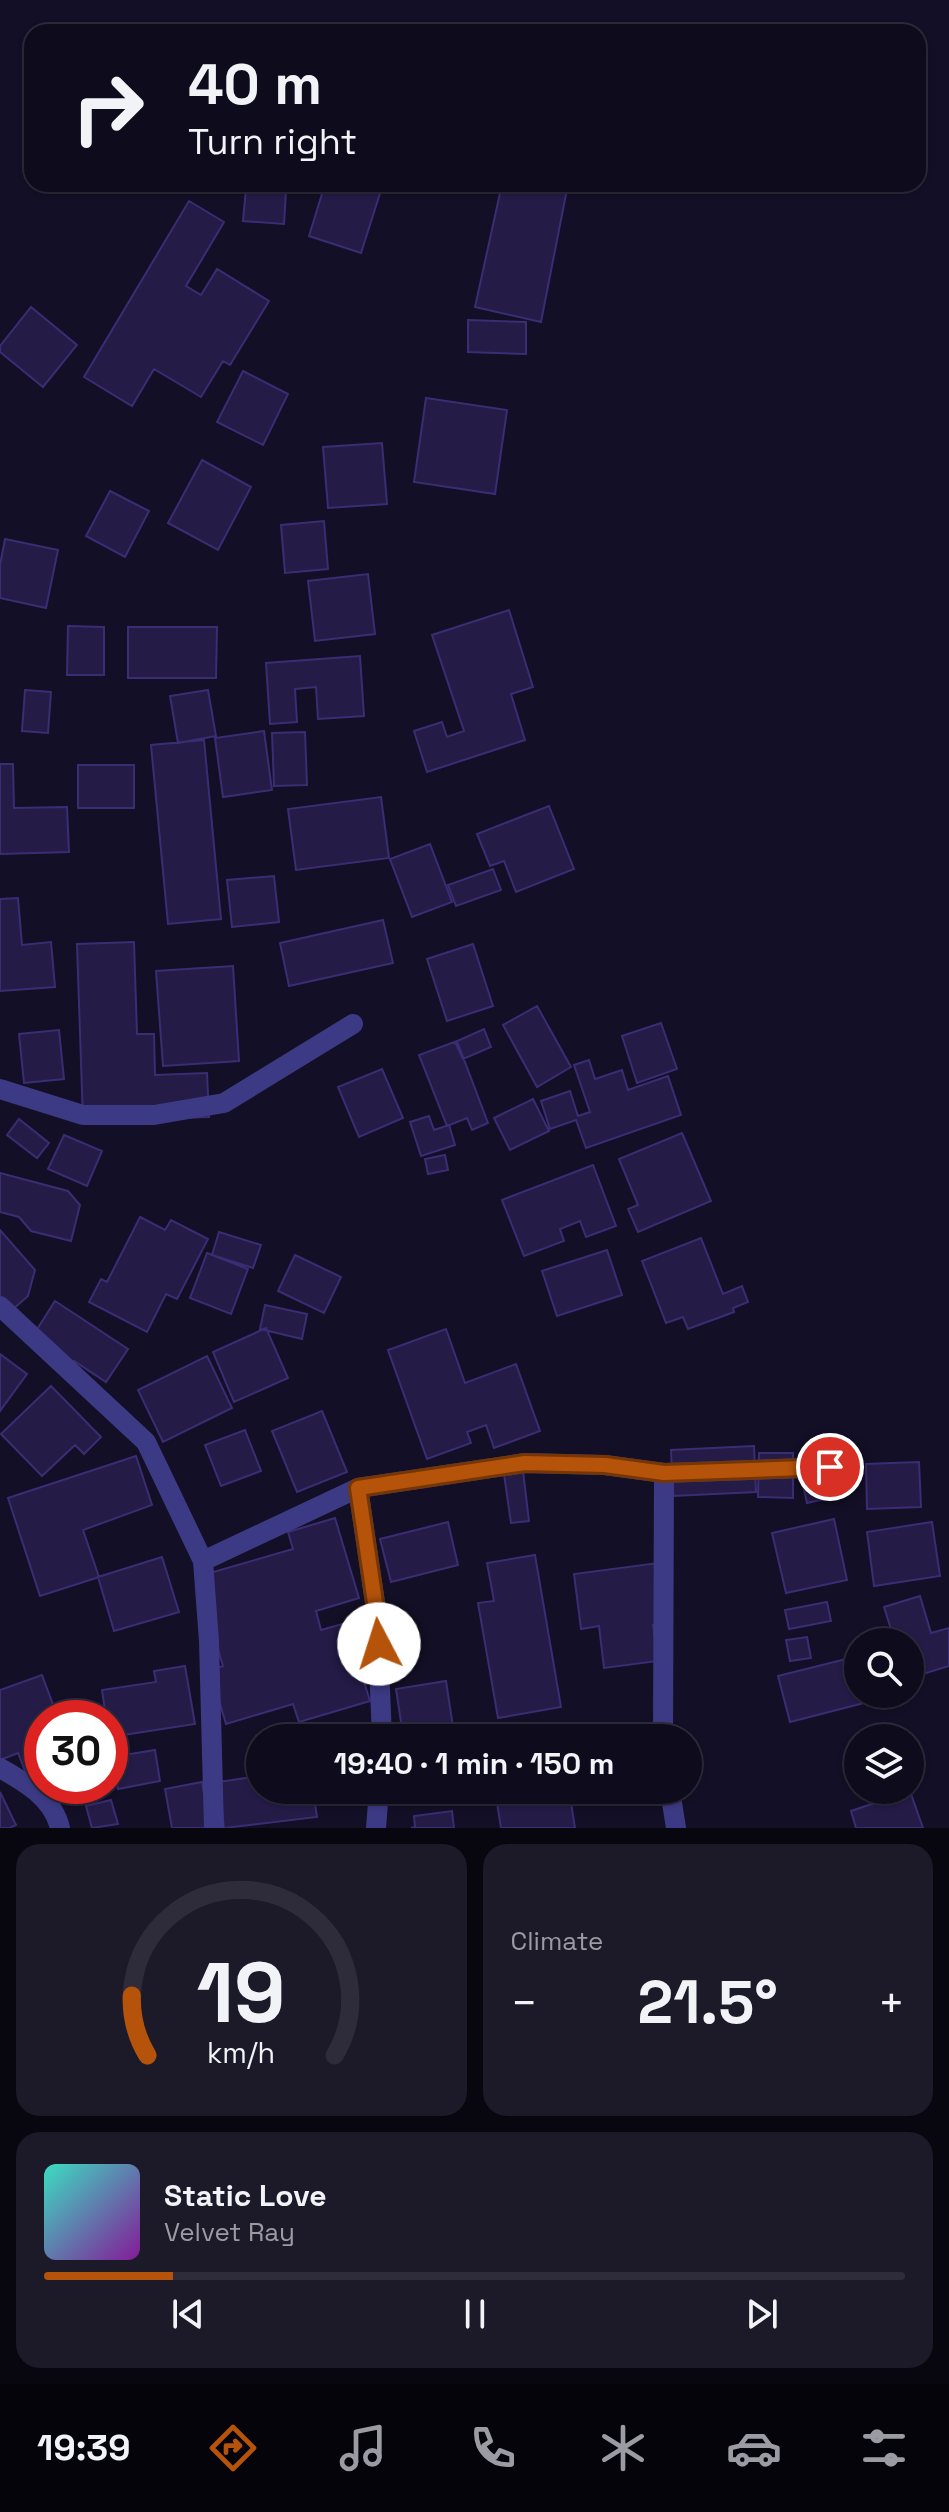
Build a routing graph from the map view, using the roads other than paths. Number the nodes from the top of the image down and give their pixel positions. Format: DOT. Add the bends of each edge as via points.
graph roads {
  1 [pos="353,1024"];
  2 [pos="0,1089"];
  3 [pos="0,1306"];
  4 [pos="830,1467"];
  5 [pos="664,1473"];
  6 [pos="358,1488"];
  7 [pos="203,1561"];
  8 [pos="381,1724"];
  9 [pos="663,1724"];
  10 [pos="0,1768"];
  11 [pos="378,1804"];
  12 [pos="672,1804"];
  13 [pos="60,1828"];
  14 [pos="214,1828"];
  15 [pos="376,1828"];
  16 [pos="676,1828"];
  1 -- 2 [label="street" via="224,1103 210,1106 154,1115 83,1115"];
  3 -- 7 [label="street" via="146,1442"];
  4 -- 5 [label="street"];
  5 -- 6 [label="street" via="525,1463"];
  5 -- 9 [label="street"];
  6 -- 7 [label="street"];
  6 -- 8 [label="street" via="377,1616"];
  7 -- 14 [label="street"];
  10 -- 13 [label="street" via="33,1787 58,1817"];
  11 -- 15 [label="street"];
  12 -- 16 [label="street"];
}
